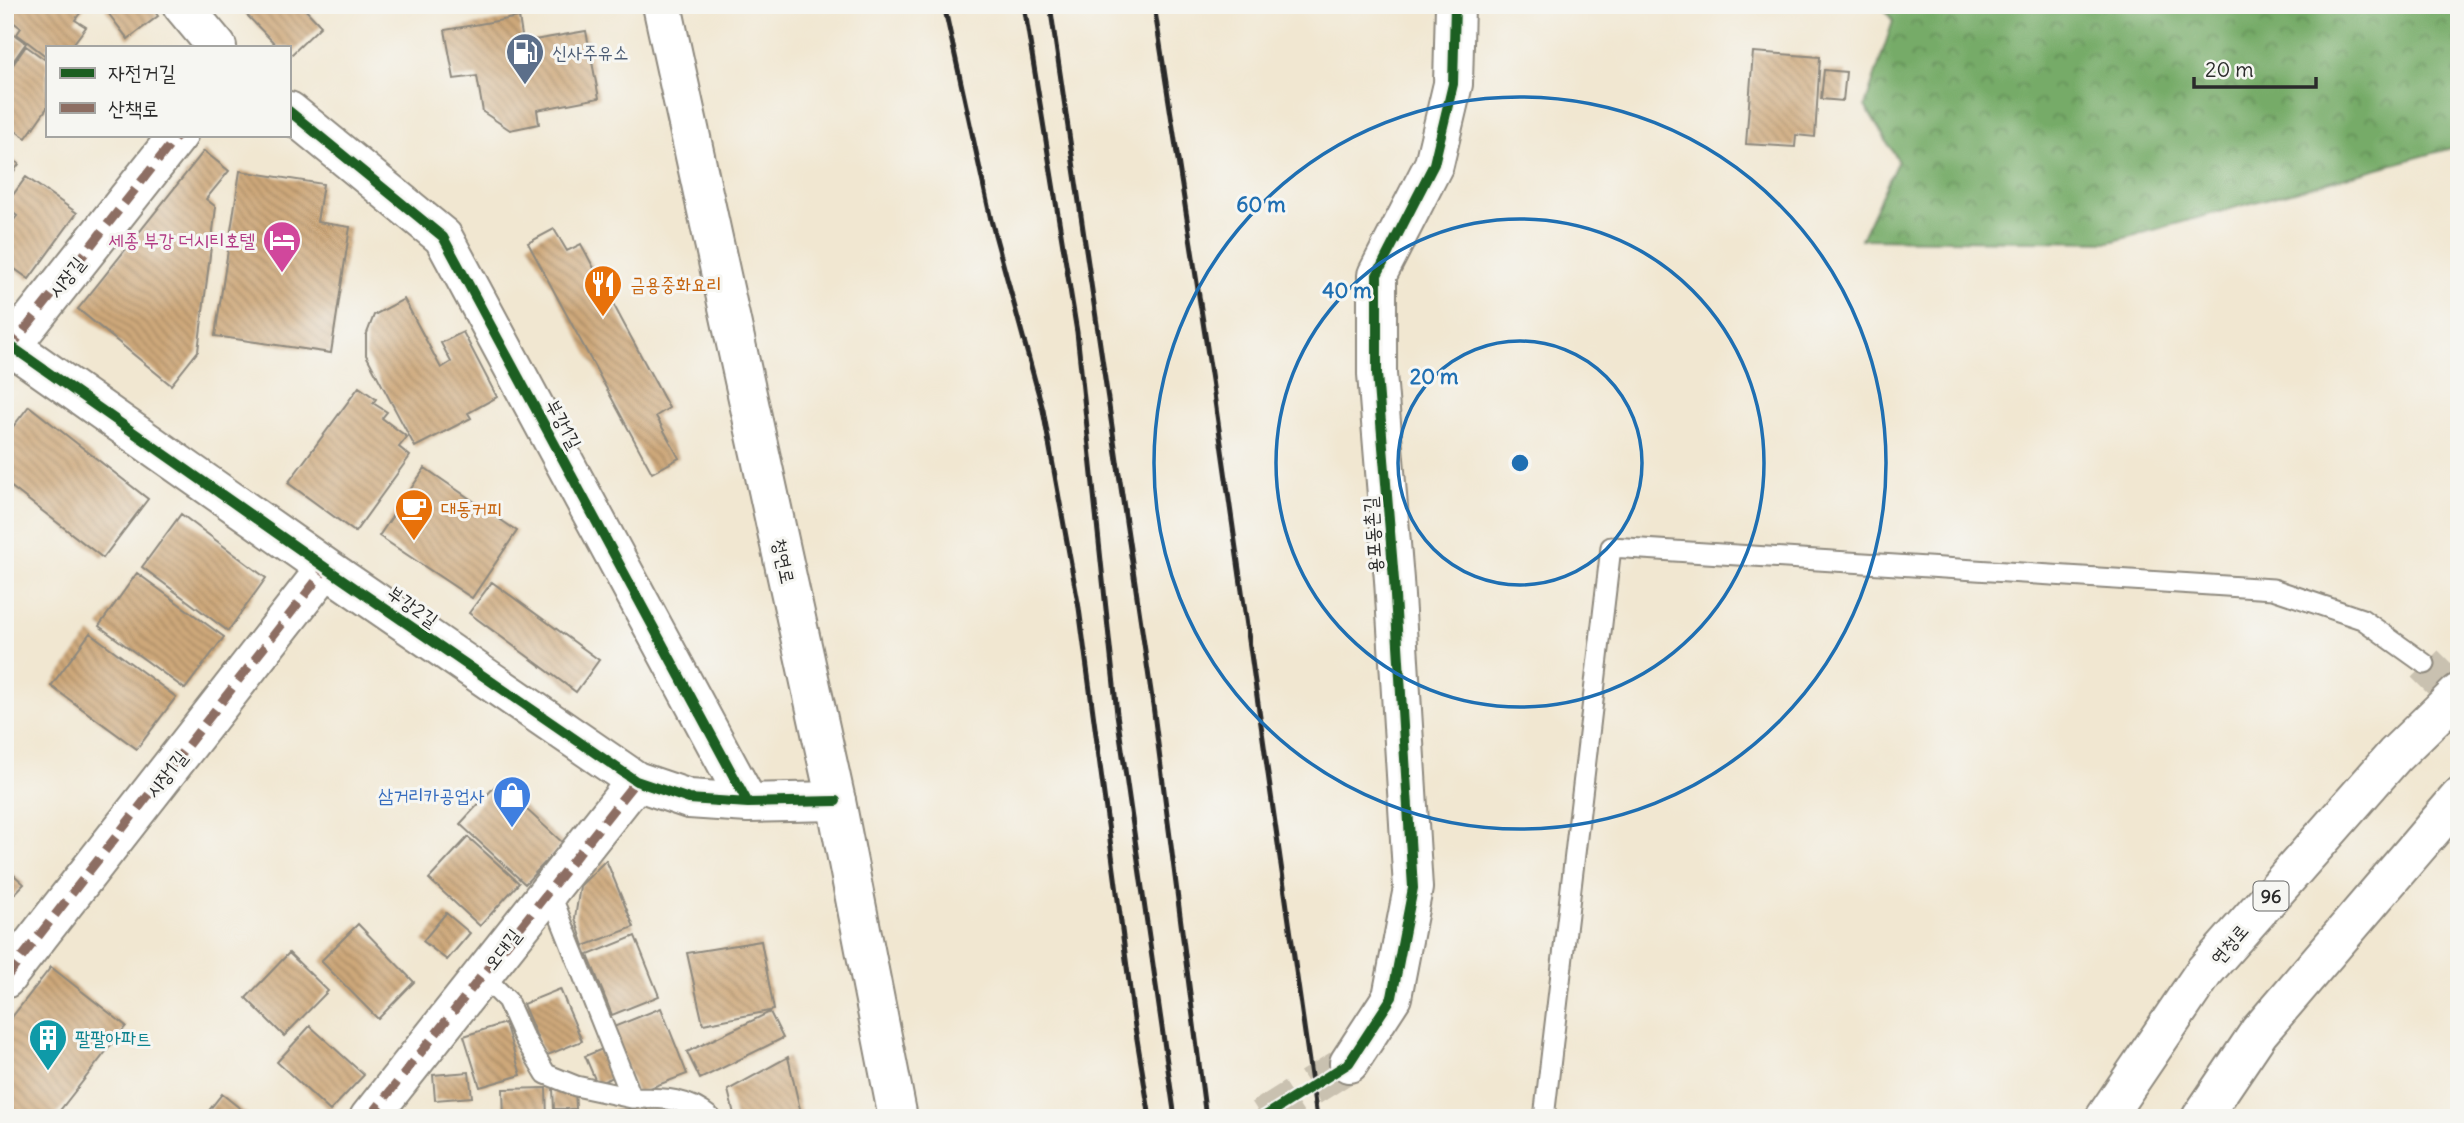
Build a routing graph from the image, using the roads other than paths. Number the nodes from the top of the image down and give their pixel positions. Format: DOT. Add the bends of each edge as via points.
graph roads {
  1 [pos="182,5"];
  2 [pos="662,5"];
  3 [pos="1455,5"];
  4 [pos="216,46"];
  5 [pos="290,112"];
  6 [pos="177,136"];
  7 [pos="7,347"];
  8 [pos="326,568"];
  9 [pos="2425,664"];
  10 [pos="2459,693"];
  11 [pos="636,781"];
  12 [pos="2459,798"];
  13 [pos="836,800"];
  14 [pos="748,803"];
  15 [pos="549,890"];
  16 [pos="482,975"];
  17 [pos="5,979"];
  18 [pos="1349,1063"];
  19 [pos="632,1098"];
  20 [pos="369,1118"];
  21 [pos="711,1118"];
  22 [pos="898,1118"];
  23 [pos="1544,1118"];
  24 [pos="2105,1118"];
  25 [pos="2201,1118"];
  1 -- 4 [label="main road"];
  2 -- 13 [label="main road, 청연로"];
  3 -- 18 [label="main road, 용포동촌길" via="1453,84 1434,164 1377,275 1377,374 1413,888 1392,997"];
  5 -- 14 [label="main road, 부강1길" via="443,237"];
  6 -- 7 [label="main road, 시장길"];
  7 -- 8 [label="main road, 부강2길"];
  8 -- 11 [label="main road, 부강2길"];
  8 -- 17 [label="main road, 시장1길"];
  9 -- 23 [label="lane" via="2362,618 2273,589 1612,547"];
  10 -- 24 [label="main road, 연청로 / 96" via="2395,755 2204,972"];
  11 -- 14 [label="main road, 부강2길" via="689,799"];
  11 -- 15 [label="main road, 오대길"];
  12 -- 25 [label="main road" via="2259,1032"];
  13 -- 14 [label="main road, 부강2길"];
  13 -- 22 [label="main road, 청연로"];
  15 -- 16 [label="main road, 오대길"];
  15 -- 19 [label="lane"];
  16 -- 19 [label="lane" via="507,1000 546,1074"];
  16 -- 20 [label="main road, 오대길"];
  19 -- 21 [label="lane" via="665,1098 698,1107"];
}
